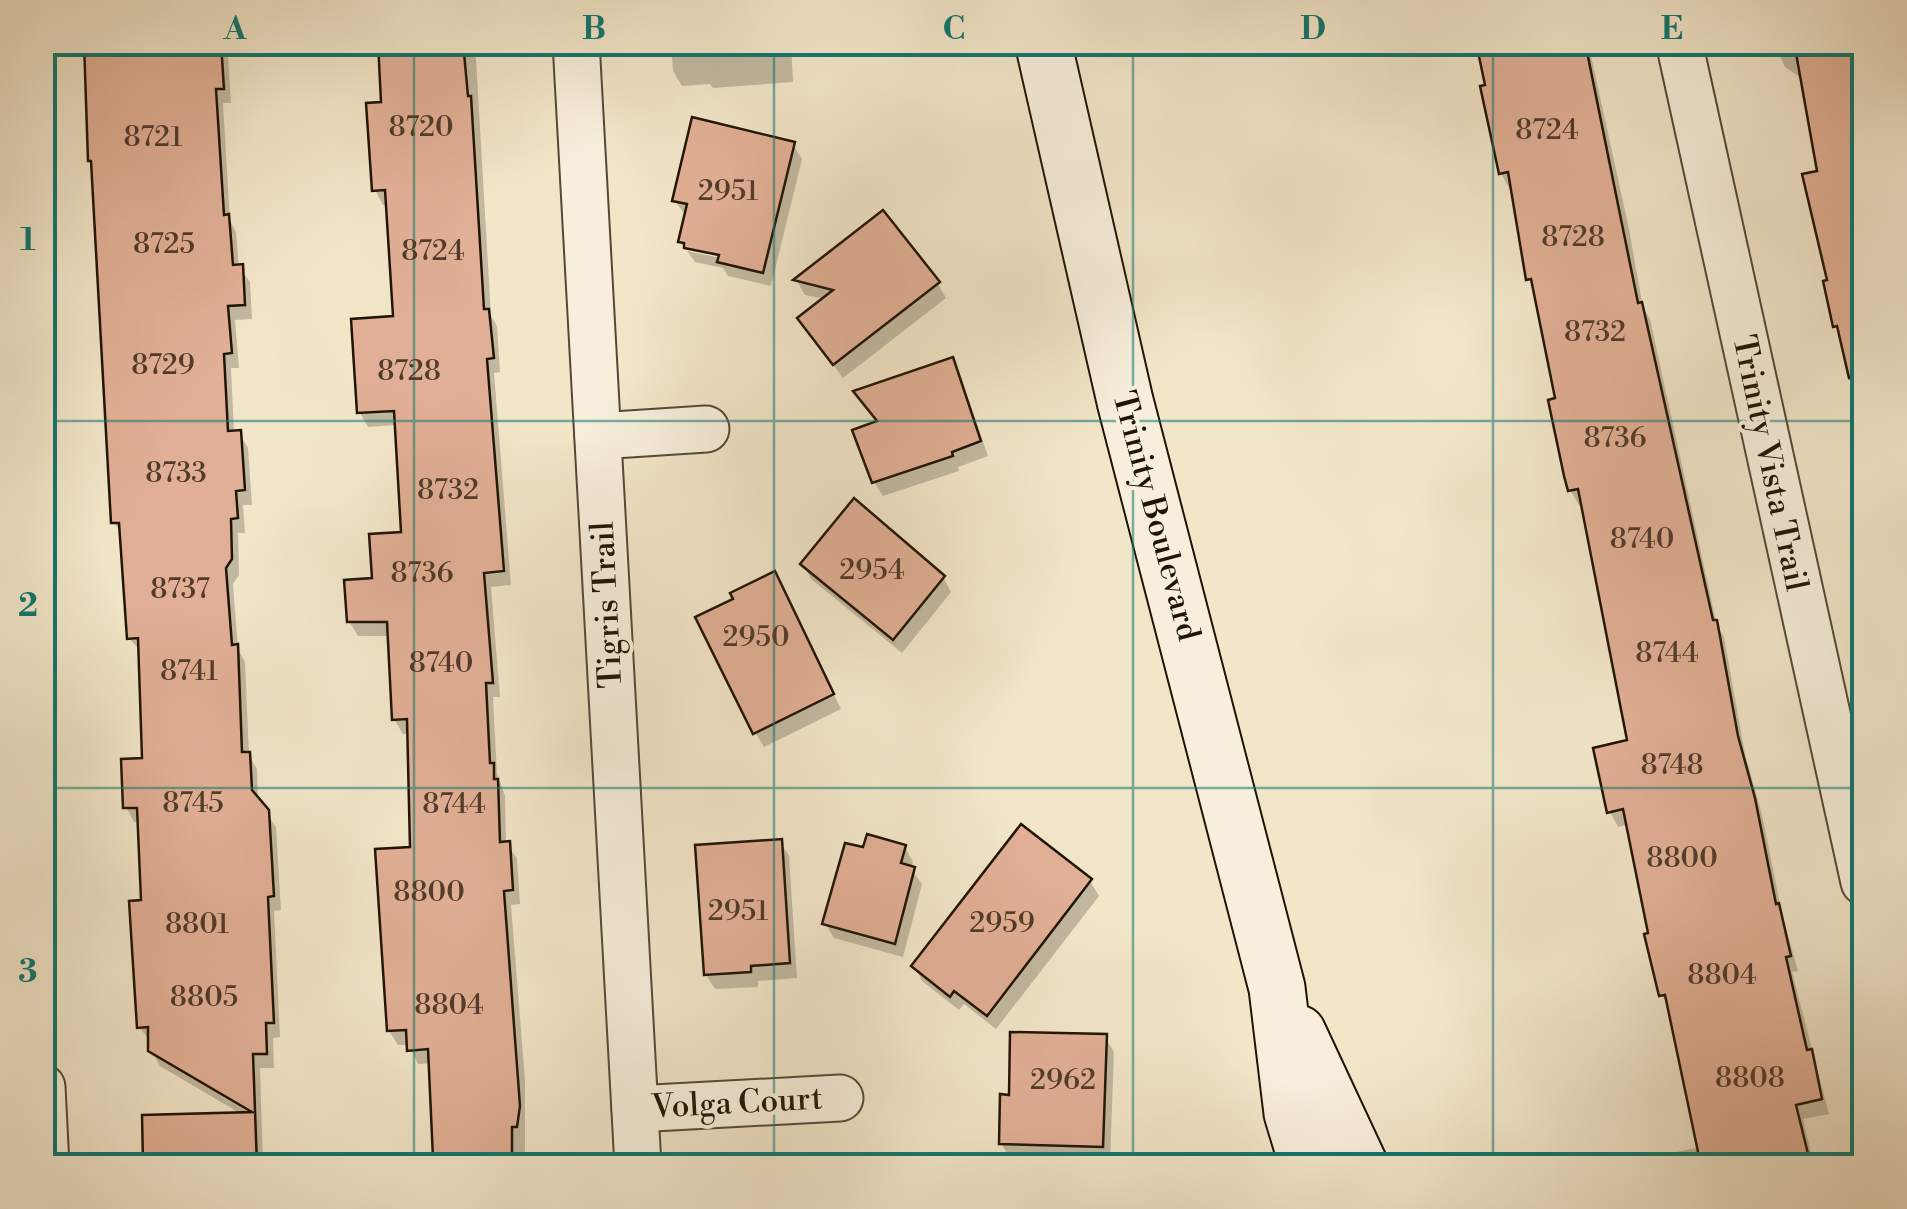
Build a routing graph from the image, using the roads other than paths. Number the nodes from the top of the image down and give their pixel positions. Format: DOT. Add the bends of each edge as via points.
graph roads {
  1 [pos="576,42"];
  2 [pos="1043,42"];
  3 [pos="1678,42"];
  4 [pos="706,429"];
  5 [pos="598,436"];
  6 [pos="1858,833"];
  7 [pos="1864,882"];
  8 [pos="1277,988"];
  9 [pos="42,1087"];
  10 [pos="840,1098"];
  11 [pos="635,1109"];
  12 [pos="46,1166"];
  13 [pos="638,1166"];
  14 [pos="1308,1166"];
  15 [pos="1360,1166"];
  1 -- 5 [label="street, Tigris Trail"];
  2 -- 8 [label="main road, Trinity Boulevard" via="1125,401"];
  3 -- 6 [label="street, Trinity Vista Trail"];
  4 -- 5 [label="street"];
  5 -- 11 [label="street, Tigris Trail"];
  6 -- 7 [label="street, Trinity Vista Trail"];
  8 -- 14 [label="main road, Trinity Boulevard" via="1292,1114"];
  8 -- 15 [label="main road, Trinity Boulevard"];
  9 -- 12 [label="street"];
  10 -- 11 [label="street, Volga Court"];
  11 -- 13 [label="street, Tigris Trail"];
}
